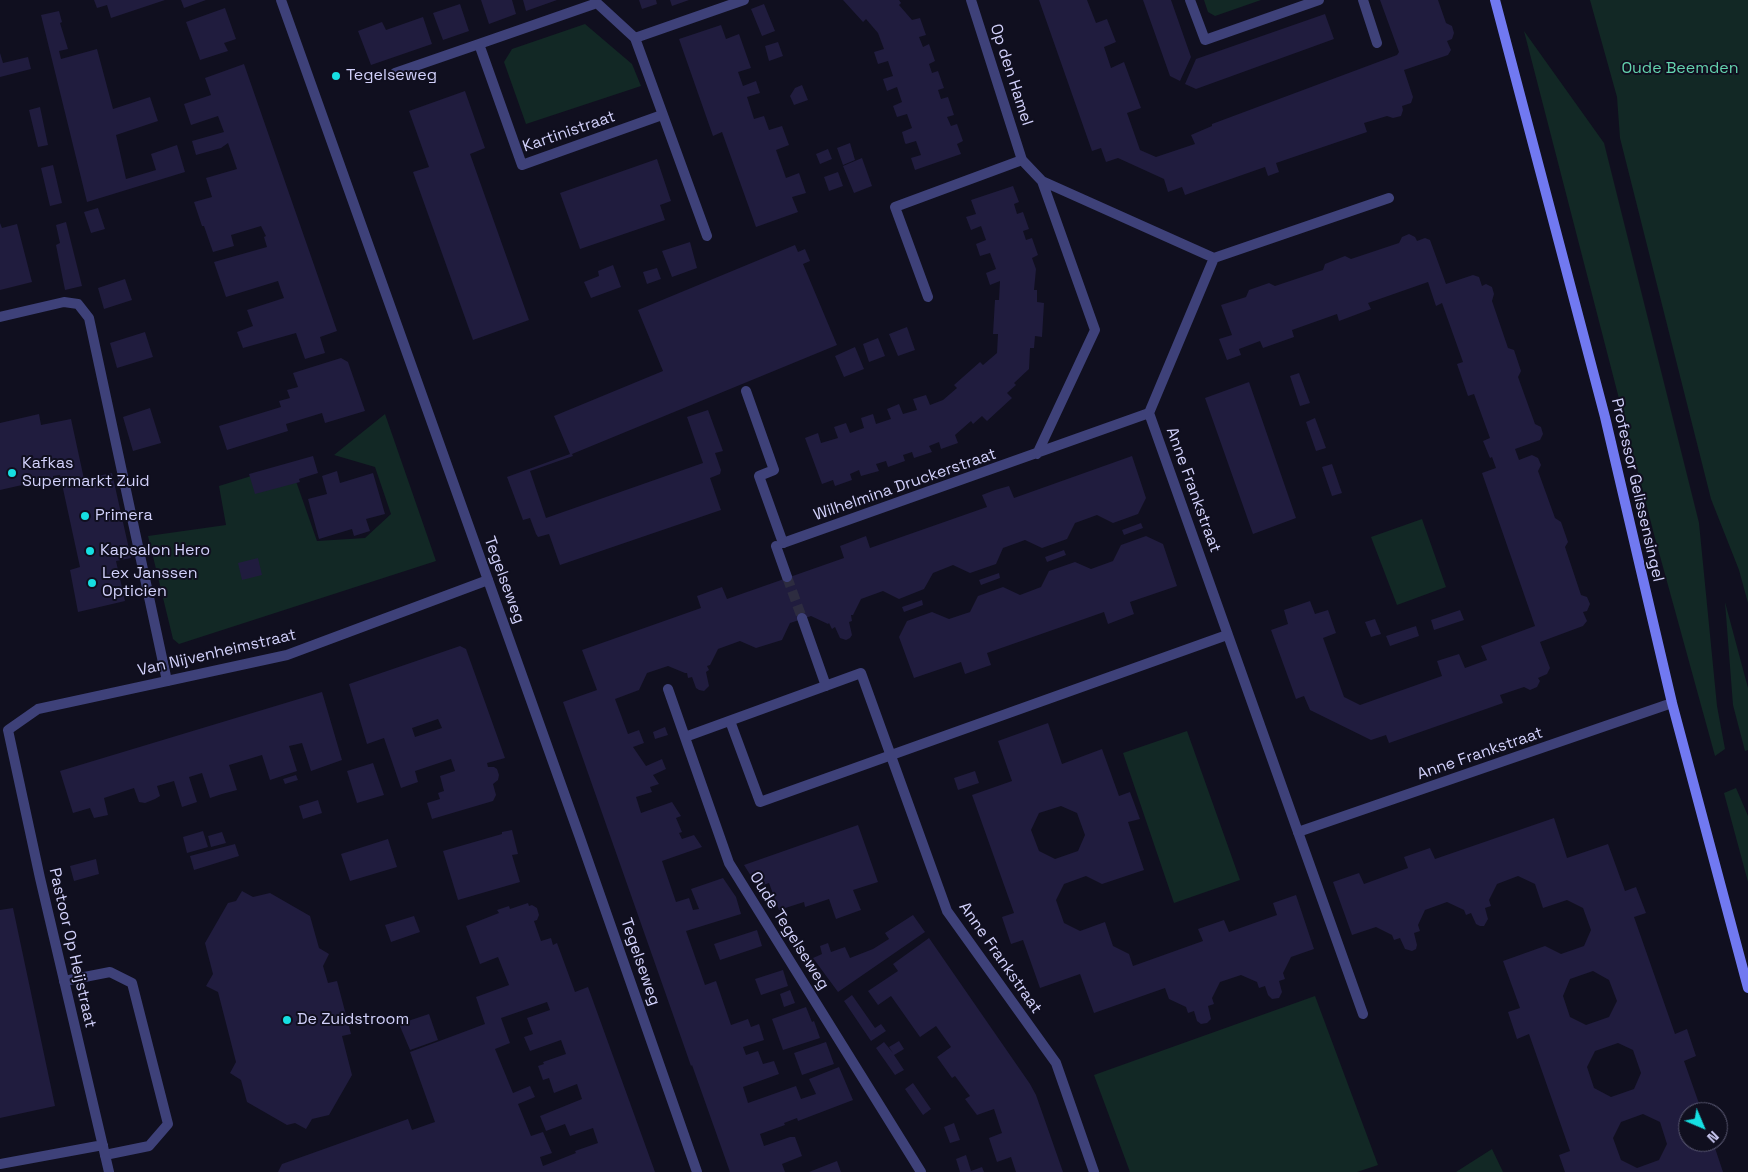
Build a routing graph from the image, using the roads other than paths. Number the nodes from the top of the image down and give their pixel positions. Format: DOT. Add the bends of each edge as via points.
graph roads {
  1 [pos="281,0"];
  2 [pos="744,0"];
  3 [pos="971,0"];
  4 [pos="1190,0"];
  5 [pos="1319,0"];
  6 [pos="1363,0"];
  7 [pos="1495,0"];
  8 [pos="596,2"];
  9 [pos="635,38"];
  10 [pos="1378,43"];
  11 [pos="479,44"];
  12 [pos="395,73"];
  13 [pos="662,114"];
  14 [pos="1022,160"];
  15 [pos="1042,181"];
  16 [pos="1389,198"];
  17 [pos="707,236"];
  18 [pos="1214,258"];
  19 [pos="928,298"];
  20 [pos="0,317"];
  21 [pos="746,391"];
  22 [pos="1149,413"];
  23 [pos="1037,454"];
  24 [pos="780,544"];
  25 [pos="787,577"];
  26 [pos="488,580"];
  27 [pos="802,618"];
  28 [pos="1228,635"];
  29 [pos="167,681"];
  30 [pos="826,686"];
  31 [pos="668,689"];
  32 [pos="1672,703"];
  33 [pos="730,721"];
  34 [pos="8,730"];
  35 [pos="685,737"];
  36 [pos="891,755"];
  37 [pos="1298,832"];
  38 [pos="64,981"];
  39 [pos="1748,988"];
  40 [pos="1363,1014"];
  41 [pos="104,1150"];
  42 [pos="0,1164"];
  43 [pos="109,1172"];
  44 [pos="697,1172"];
  45 [pos="921,1172"];
  46 [pos="1094,1172"];
  1 -- 26 [label="street, Tegelseweg"];
  2 -- 9 [label="street"];
  3 -- 14 [label="street, Op den Hamel"];
  4 -- 5 [label="street" via="1205,40"];
  6 -- 10 [label="street"];
  7 -- 32 [label="main road, Professor Gelissensingel" via="1605,417"];
  8 -- 9 [label="street"];
  8 -- 11 [label="street"];
  9 -- 13 [label="street"];
  11 -- 12 [label="street"];
  11 -- 13 [label="street, Kartinistraat" via="522,165"];
  13 -- 17 [label="street"];
  14 -- 15 [label="street"];
  14 -- 19 [label="street" via="895,207"];
  15 -- 18 [label="street"];
  15 -- 23 [label="street" via="1095,330"];
  16 -- 18 [label="street"];
  18 -- 22 [label="street"];
  20 -- 29 [label="street" via="64,302 78,304 89,318"];
  21 -- 24 [label="street" via="774,470 759,476"];
  22 -- 23 [label="street, Wilhelmina Druckerstraat"];
  22 -- 28 [label="street, Anne Frankstraat"];
  23 -- 24 [label="street, Wilhelmina Druckerstraat"];
  24 -- 25 [label="street"];
  26 -- 29 [label="street, Van Nijvenheimstraat" via="287,655"];
  26 -- 44 [label="street, Tegelseweg"];
  27 -- 30 [label="street"];
  28 -- 36 [label="street"];
  28 -- 37 [label="street, Anne Frankstraat"];
  29 -- 34 [label="street, Van Nijvenheimstraat" via="38,709"];
  30 -- 33 [label="street, Anne Frankstraat"];
  30 -- 36 [label="street, Anne Frankstraat" via="861,673"];
  31 -- 35 [label="street, Oude Tegelseweg"];
  32 -- 37 [label="street, Anne Frankstraat"];
  32 -- 39 [label="main road, Professor Gelissensingel"];
  33 -- 35 [label="street, Anne Frankstraat"];
  33 -- 36 [label="street" via="760,802"];
  34 -- 38 [label="street, Pastoor Op Heijstraat"];
  35 -- 45 [label="street, Oude Tegelseweg" via="729,863"];
  36 -- 46 [label="street, Anne Frankstraat" via="947,910 1056,1063"];
  37 -- 40 [label="street, Anne Frankstraat"];
  38 -- 41 [label="street, Pastoor Op Heijstraat"];
  38 -- 41 [label="street" via="110,972 132,983 168,1124 149,1146"];
  41 -- 42 [label="street"];
  41 -- 43 [label="street, Pastoor Op Heijstraat"];
}
